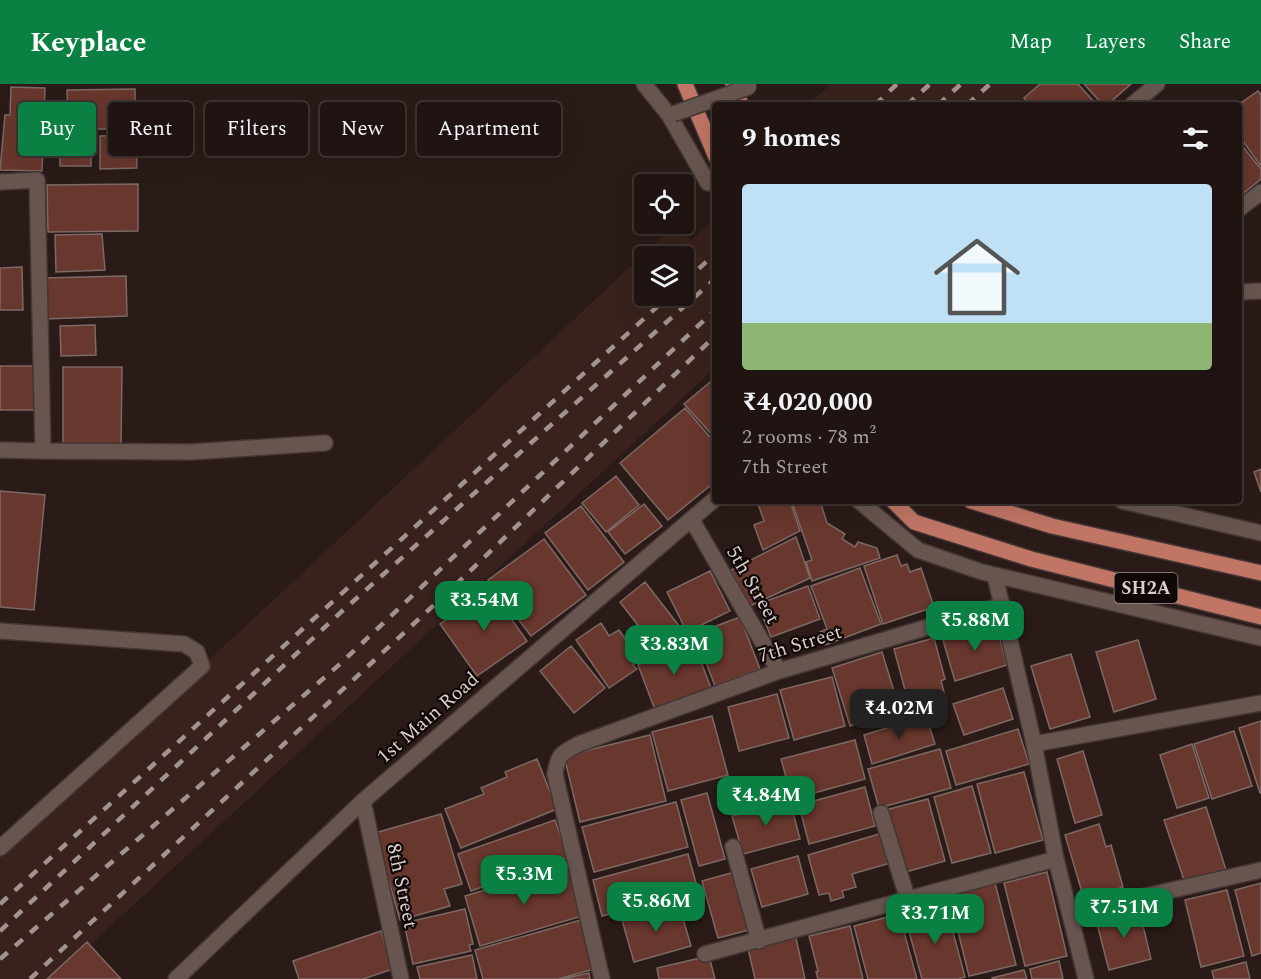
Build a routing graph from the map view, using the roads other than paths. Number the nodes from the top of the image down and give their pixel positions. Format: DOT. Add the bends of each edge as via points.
graph roads {
  1 [pos="644,84"];
  2 [pos="685,84"];
  3 [pos="733,84"];
  4 [pos="1157,84"];
  5 [pos="751,86"];
  6 [pos="740,102"];
  7 [pos="1135,102"];
  8 [pos="671,114"];
  9 [pos="712,148"];
  10 [pos="0,182"];
  11 [pos="708,183"];
  12 [pos="1261,192"];
  13 [pos="1242,207"];
  14 [pos="1261,291"];
  15 [pos="1242,292"];
  16 [pos="325,443"];
  17 [pos="0,450"];
  18 [pos="43,452"];
  19 [pos="712,502"];
  20 [pos="863,504"];
  21 [pos="896,504"];
  22 [pos="980,504"];
  23 [pos="1135,504"];
  24 [pos="692,520"];
  25 [pos="1261,533"];
  26 [pos="1261,573"];
  27 [pos="996,576"];
  28 [pos="1003,605"];
  29 [pos="1261,617"];
  30 [pos="0,631"];
  31 [pos="1261,638"];
  32 [pos="779,671"];
  33 [pos="1261,703"];
  34 [pos="1034,744"];
  35 [pos="363,801"];
  36 [pos="881,813"];
  37 [pos="733,847"];
  38 [pos="0,848"];
  39 [pos="1056,859"];
  40 [pos="1261,870"];
  41 [pos="908,900"];
  42 [pos="1070,913"];
  43 [pos="759,941"];
  44 [pos="705,954"];
  45 [pos="176,979"];
  46 [pos="401,979"];
  47 [pos="602,979"];
  48 [pos="1086,979"];
  1 -- 8 [label="street"];
  2 -- 9 [label="main road"];
  3 -- 6 [label="main road"];
  4 -- 7 [label="street"];
  5 -- 8 [label="street, bridge"];
  8 -- 11 [label="street"];
  10 -- 18 [label="street" via="36,180"];
  12 -- 13 [label="street"];
  14 -- 15 [label="street"];
  16 -- 18 [label="street" via="191,452"];
  17 -- 18 [label="street"];
  19 -- 24 [label="street, 1st Main Road"];
  20 -- 27 [label="street" via="918,550"];
  21 -- 29 [label="main road, SH2A" via="915,522 989,546"];
  22 -- 26 [label="main road, SH2A" via="1052,526"];
  23 -- 25 [label="street"];
  24 -- 32 [label="street, 5th Street"];
  24 -- 35 [label="street, 1st Main Road"];
  27 -- 28 [label="street"];
  27 -- 31 [label="street"];
  28 -- 32 [label="street, 7th Street"];
  28 -- 34 [label="street"];
  30 -- 38 [label="street" via="183,644 197,652 202,666"];
  32 -- 47 [label="street, 7th Street" via="579,744 557,760 555,774"];
  33 -- 34 [label="street"];
  34 -- 39 [label="street"];
  35 -- 45 [label="street, 1st Main Road"];
  35 -- 46 [label="street, 8th Street"];
  36 -- 41 [label="street"];
  37 -- 43 [label="street"];
  39 -- 41 [label="street"];
  39 -- 42 [label="street"];
  40 -- 42 [label="street"];
  41 -- 43 [label="street"];
  42 -- 48 [label="street"];
  43 -- 44 [label="street"];
}
